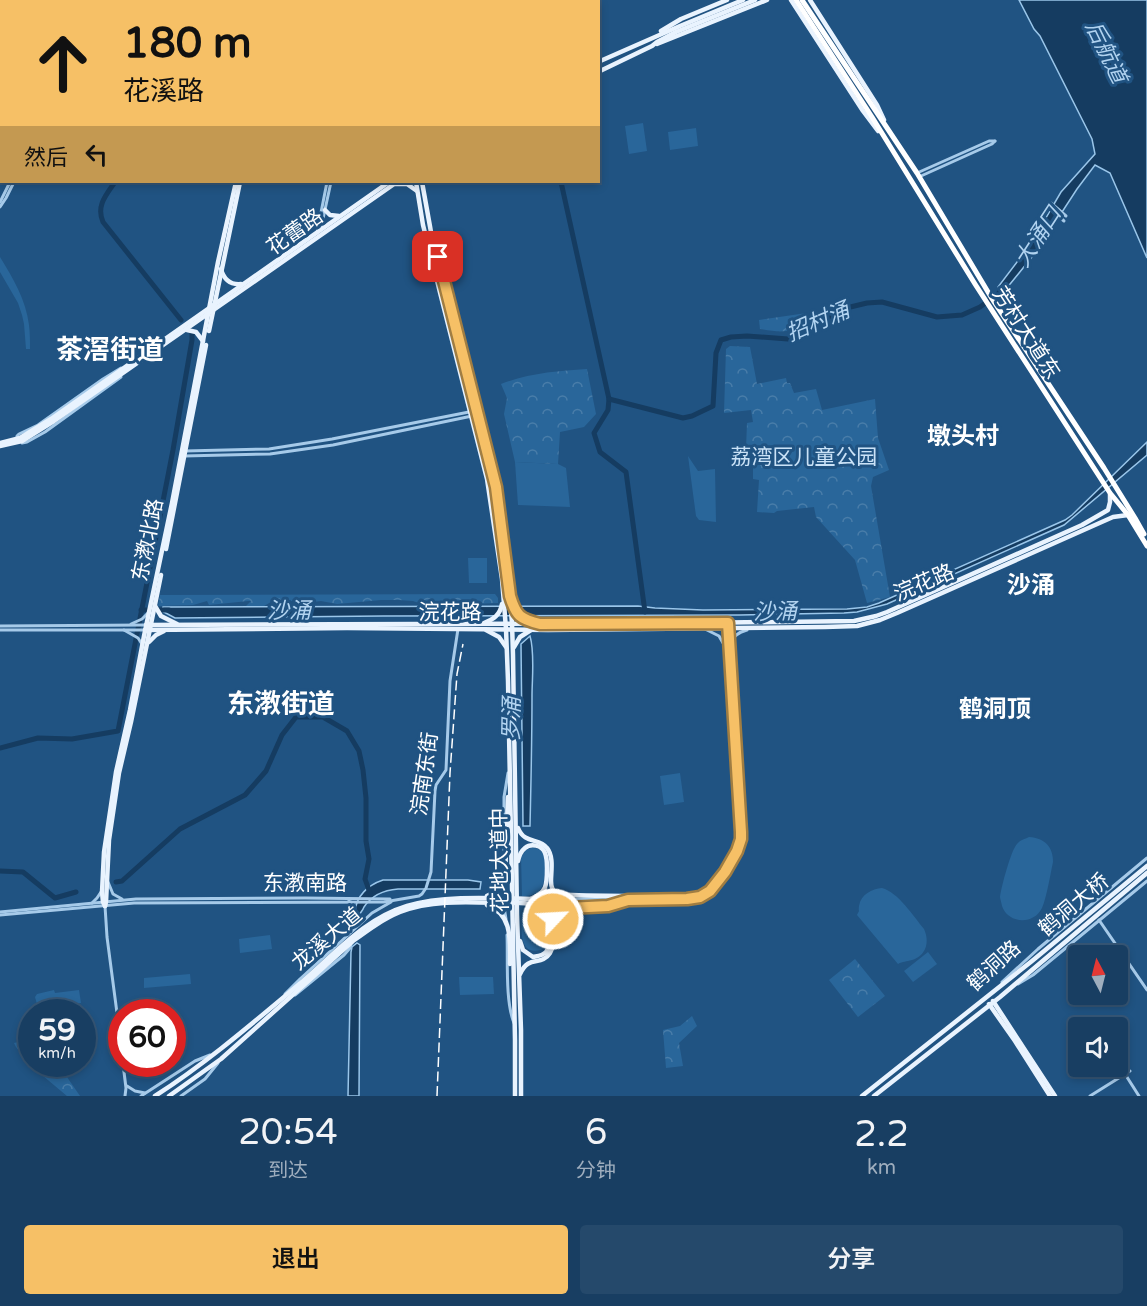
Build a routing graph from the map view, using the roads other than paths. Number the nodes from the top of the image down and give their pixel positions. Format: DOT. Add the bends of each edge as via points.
graph roads {
  1 [pos="727,0"];
  2 [pos="743,0"];
  3 [pos="755,0"];
  4 [pos="767,0"];
  5 [pos="794,0"];
  6 [pos="802,0"];
  7 [pos="810,0"];
  8 [pos="817,12"];
  9 [pos="805,20"];
  10 [pos="649,39"];
  11 [pos="652,46"];
  12 [pos="601,61"];
  13 [pos="606,68"];
  14 [pos="600,71"];
  15 [pos="854,84"];
  16 [pos="885,133"];
  17 [pos="918,175"];
  18 [pos="11,183"];
  19 [pos="12,183"];
  20 [pos="238,183"];
  21 [pos="238,183"];
  22 [pos="329,183"];
  23 [pos="329,183"];
  24 [pos="391,183"];
  25 [pos="392,183"];
  26 [pos="400,183"];
  27 [pos="416,183"];
  28 [pos="422,183"];
  29 [pos="417,191"];
  30 [pos="0,202"];
  31 [pos="0,207"];
  32 [pos="325,210"];
  33 [pos="339,216"];
  34 [pos="1066,216"];
  35 [pos="1064,221"];
  36 [pos="318,233"];
  37 [pos="221,268"];
  38 [pos="244,284"];
  39 [pos="990,300"];
  40 [pos="211,309"];
  41 [pos="184,330"];
  42 [pos="204,342"];
  43 [pos="124,370"];
  44 [pos="472,414"];
  45 [pos="0,445"];
  46 [pos="185,454"];
  47 [pos="1109,492"];
  48 [pos="1128,514"];
  49 [pos="1099,516"];
  50 [pos="1135,518"];
  51 [pos="1103,521"];
  52 [pos="1147,534"];
  53 [pos="1147,540"];
  54 [pos="1147,546"];
  55 [pos="507,599"];
  56 [pos="153,609"];
  57 [pos="484,624"];
  58 [pos="181,626"];
  59 [pos="509,626"];
  60 [pos="726,626"];
  61 [pos="133,627"];
  62 [pos="531,627"];
  63 [pos="0,628"];
  64 [pos="146,628"];
  65 [pos="458,628"];
  66 [pos="522,629"];
  67 [pos="704,629"];
  68 [pos="750,629"];
  69 [pos="168,630"];
  70 [pos="147,644"];
  71 [pos="726,645"];
  72 [pos="142,647"];
  73 [pos="510,650"];
  74 [pos="509,759"];
  75 [pos="509,770"];
  76 [pos="516,822"];
  77 [pos="532,843"];
  78 [pos="1147,858"];
  79 [pos="1147,866"];
  80 [pos="516,867"];
  81 [pos="1147,873"];
  82 [pos="107,881"];
  83 [pos="1147,881"];
  84 [pos="102,887"];
  85 [pos="628,898"];
  86 [pos="530,899"];
  87 [pos="123,900"];
  88 [pos="352,900"];
  89 [pos="395,900"];
  90 [pos="476,900"];
  91 [pos="579,901"];
  92 [pos="105,903"];
  93 [pos="524,903"];
  94 [pos="90,904"];
  95 [pos="0,913"];
  96 [pos="1087,920"];
  97 [pos="1099,920"];
  98 [pos="351,932"];
  99 [pos="518,935"];
  100 [pos="345,937"];
  101 [pos="346,954"];
  102 [pos="519,977"];
  103 [pos="306,981"];
  104 [pos="1008,989"];
  105 [pos="1147,990"];
  106 [pos="994,991"];
  107 [pos="116,999"];
  108 [pos="277,1002"];
  109 [pos="992,1003"];
  110 [pos="282,1006"];
  111 [pos="514,1025"];
  112 [pos="515,1040"];
  113 [pos="217,1053"];
  114 [pos="221,1059"];
  115 [pos="125,1077"];
  116 [pos="1120,1077"];
  117 [pos="1127,1077"];
  118 [pos="126,1084"];
  119 [pos="147,1093"];
  120 [pos="125,1096"];
  121 [pos="141,1096"];
  122 [pos="155,1096"];
  123 [pos="169,1096"];
  124 [pos="181,1096"];
  125 [pos="515,1096"];
  126 [pos="521,1096"];
  127 [pos="862,1096"];
  128 [pos="874,1096"];
  129 [pos="1050,1096"];
  130 [pos="1055,1096"];
  131 [pos="1090,1096"];
  132 [pos="1139,1096"];
  1 -- 10 [label="main road" via="681,19"];
  2 -- 10 [label="main road"];
  3 -- 11 [label="main road"];
  4 -- 11 [label="main road"];
  5 -- 9 [label="main road, 芳村大道东"];
  5 -- 15 [label="highway, 芳村大道东"];
  6 -- 15 [label="highway, 芳村大道东"];
  7 -- 8 [label="main road, 芳村大道东"];
  8 -- 9 [label="main road"];
  8 -- 16 [label="main road, 芳村大道东" via="877,105"];
  9 -- 16 [label="main road, 芳村大道东" via="869,120"];
  10 -- 12 [label="main road"];
  11 -- 13 [label="main road"];
  12 -- 13 [label="main road"];
  13 -- 14 [label="main road"];
  15 -- 16 [label="highway, 芳村大道东"];
  16 -- 17 [label="highway, 芳村大道东"];
  16 -- 39 [label="highway, 芳村大道东"];
  17 -- 17 [label="street" via="992,144 995,141 989,141"];
  17 -- 39 [label="highway, 芳村大道东"];
  18 -- 30 [label="street"];
  19 -- 31 [label="street"];
  20 -- 37 [label="main road, 东漖北路"];
  21 -- 40 [label="main road, 东漖北路"];
  22 -- 32 [label="street"];
  23 -- 36 [label="street"];
  24 -- 33 [label="main road, 花蕾路"];
  25 -- 36 [label="main road, 花蕾路"];
  26 -- 29 [label="main road"];
  27 -- 29 [label="main road"];
  28 -- 55 [label="main road" via="496,487"];
  29 -- 44 [label="main road"];
  32 -- 33 [label="main road"];
  32 -- 36 [label="street"];
  33 -- 36 [label="main road, 花蕾路"];
  34 -- 35 [label="street" via="1050,205"];
  36 -- 38 [label="main road, 花蕾路"];
  36 -- 40 [label="main road, 花蕾路"];
  37 -- 38 [label="main road" via="229,282"];
  37 -- 40 [label="main road, 东漖北路"];
  38 -- 40 [label="main road, 花蕾路"];
  39 -- 47 [label="highway, 芳村大道东"];
  39 -- 50 [label="highway, 芳村大道东"];
  40 -- 41 [label="main road"];
  40 -- 42 [label="main road, 东漖北路"];
  40 -- 43 [label="main road"];
  40 -- 46 [label="main road, 东漖北路"];
  41 -- 42 [label="main road" via="195,330"];
  41 -- 43 [label="main road"];
  42 -- 56 [label="main road, 东漖北路"];
  43 -- 43 [label="street" via="103,379 17,435 18,441 27,442 45,432 122,376"];
  43 -- 45 [label="main road" via="28,438"];
  44 -- 46 [label="street" via="333,445 270,454"];
  44 -- 55 [label="main road"];
  46 -- 56 [label="main road, 东漖北路"];
  47 -- 48 [label="highway, 芳村大道东"];
  47 -- 49 [label="main road" via="1109,507"];
  48 -- 51 [label="main road, 浣花路"];
  48 -- 54 [label="highway, 芳村大道东"];
  49 -- 51 [label="main road" via="1103,516"];
  49 -- 60 [label="main road, 浣花路" via="870,618"];
  50 -- 52 [label="highway"];
  50 -- 53 [label="highway, 芳村大道东"];
  51 -- 68 [label="main road, 浣花路" via="880,620 843,627"];
  55 -- 57 [label="main road" via="496,616"];
  55 -- 59 [label="main road, 花地大道中"];
  55 -- 62 [label="main road"];
  56 -- 58 [label="main road"];
  56 -- 61 [label="street"];
  56 -- 64 [label="main road, 东漖北路"];
  57 -- 58 [label="main road, 浣花路"];
  57 -- 59 [label="main road, 浣花路"];
  57 -- 59 [label="main road, 浣花路"];
  57 -- 65 [label="main road, 浣花路"];
  57 -- 73 [label="main road"];
  58 -- 64 [label="main road, 浣花路"];
  59 -- 66 [label="main road, 浣花路"];
  59 -- 73 [label="main road, 花地大道中"];
  60 -- 62 [label="main road, 浣花路"];
  60 -- 67 [label="main road, 浣花路"];
  60 -- 68 [label="main road, 浣花路"];
  60 -- 71 [label="street, 龙溪大道"];
  61 -- 63 [label="street"];
  61 -- 63 [label="street"];
  61 -- 64 [label="street"];
  61 -- 72 [label="street"];
  62 -- 66 [label="main road"];
  62 -- 66 [label="main road, 浣花路"];
  62 -- 67 [label="main road, 浣花路"];
  64 -- 69 [label="main road, 浣花路"];
  64 -- 70 [label="main road, 东漖北路"];
  64 -- 72 [label="main road, 东漖北路"];
  65 -- 69 [label="main road, 浣花路"];
  65 -- 89 [label="street, 浣南东街" via="449,686 446,770 435,791 430,876 419,896"];
  66 -- 73 [label="main road"];
  67 -- 71 [label="street" via="719,636"];
  68 -- 71 [label="street"];
  69 -- 70 [label="main road"];
  70 -- 82 [label="main road, 东漖北路" via="118,780"];
  71 -- 85 [label="street, 龙溪大道" via="741,832 737,851 713,888 700,897"];
  72 -- 84 [label="main road, 东漖北路" via="114,783"];
  73 -- 74 [label="main road, 花地大道中"];
  73 -- 76 [label="main road, 花地大道中"];
  74 -- 75 [label="main road"];
  74 -- 112 [label="main road, 花地大道中"];
  75 -- 90 [label="main road" via="505,879 492,895"];
  75 -- 111 [label="street" via="504,797 503,901 509,1003"];
  76 -- 77 [label="main road" via="522,836"];
  76 -- 80 [label="main road, 花地大道中"];
  77 -- 80 [label="main road" via="522,852"];
  77 -- 85 [label="main road" via="545,845 550,853 551,884 556,893"];
  77 -- 86 [label="main road" via="546,854 547,882 541,894"];
  78 -- 106 [label="street, 鹤洞路" via="1031,954"];
  79 -- 96 [label="main road, 鹤洞大桥"];
  80 -- 99 [label="main road, 花地大道中"];
  81 -- 96 [label="main road, 鹤洞大桥"];
  82 -- 87 [label="street" via="114,894"];
  82 -- 92 [label="main road, 东漖北路"];
  83 -- 97 [label="street, 鹤洞路"];
  84 -- 92 [label="main road, 东漖北路"];
  84 -- 94 [label="street"];
  85 -- 91 [label="street, 龙溪大道"];
  85 -- 102 [label="main road" via="608,906 557,911 551,952 524,966"];
  86 -- 90 [label="main road, 龙溪大道"];
  86 -- 91 [label="street, 龙溪大道"];
  87 -- 88 [label="street, 东漖南路"];
  87 -- 92 [label="street, 东漖南路"];
  88 -- 89 [label="street, 东漖南路"];
  88 -- 92 [label="street, 东漖南路"];
  88 -- 98 [label="street"];
  88 -- 100 [label="street"];
  89 -- 98 [label="street"];
  90 -- 93 [label="main road, 龙溪大道"];
  90 -- 103 [label="main road, 龙溪大道" via="422,902 382,916 353,936"];
  90 -- 111 [label="main road" via="501,912 507,923"];
  91 -- 93 [label="street, 龙溪大道"];
  92 -- 94 [label="street, 东漖南路"];
  92 -- 95 [label="street, 东漖南路"];
  92 -- 107 [label="street, 东漖北路"];
  93 -- 99 [label="main road" via="538,907 546,915 546,952 533,957 526,953"];
  94 -- 95 [label="street, 东漖南路"];
  96 -- 104 [label="main road, 鹤洞大桥"];
  96 -- 106 [label="main road, 鹤洞大桥"];
  97 -- 104 [label="street, 鹤洞路" via="1033,975"];
  97 -- 105 [label="street"];
  98 -- 100 [label="street"];
  98 -- 101 [label="street" via="351,946"];
  99 -- 102 [label="main road, 花地大道中"];
  100 -- 101 [label="street"];
  100 -- 108 [label="street"];
  101 -- 110 [label="street"];
  102 -- 126 [label="main road, 花地大道中"];
  103 -- 108 [label="main road, 龙溪大道"];
  103 -- 110 [label="main road, 龙溪大道"];
  104 -- 109 [label="main road, 鹤洞路"];
  106 -- 127 [label="main road, 鹤洞路"];
  108 -- 113 [label="main road, 龙溪大道"];
  109 -- 128 [label="main road, 鹤洞路"];
  109 -- 129 [label="main road"];
  109 -- 130 [label="main road"];
  110 -- 114 [label="main road, 龙溪大道"];
  111 -- 112 [label="main road"];
  112 -- 125 [label="main road, 花地大道中"];
  113 -- 119 [label="street" via="195,1061"];
  113 -- 122 [label="main road, 龙溪大道"];
  114 -- 123 [label="main road, 龙溪大道"];
  114 -- 124 [label="street" via="205,1079"];
  115 -- 118 [label="street"];
  116 -- 131 [label="street"];
  117 -- 132 [label="street"];
  118 -- 119 [label="street"];
  118 -- 120 [label="street"];
  119 -- 121 [label="street"];
}
